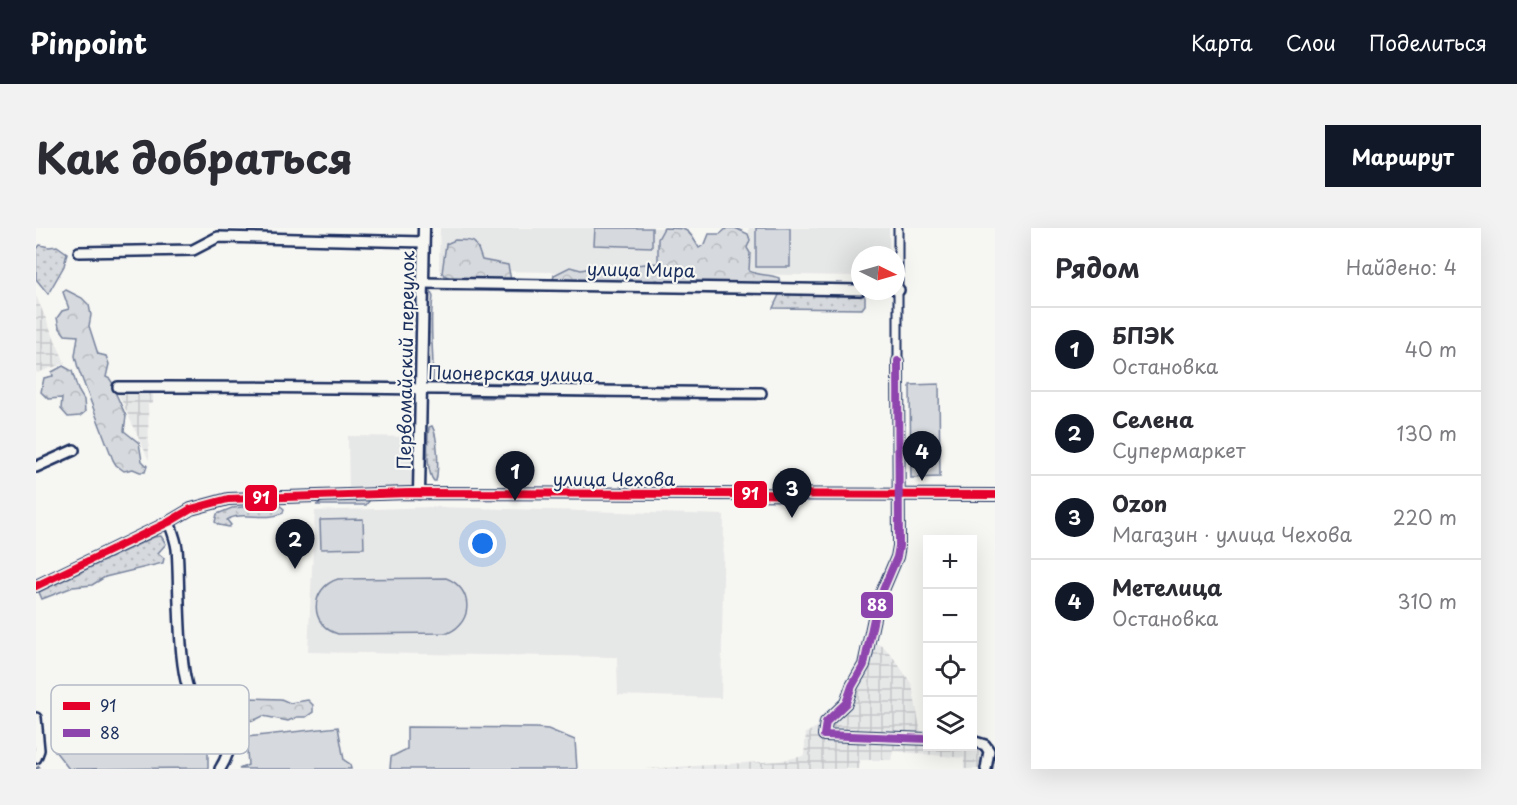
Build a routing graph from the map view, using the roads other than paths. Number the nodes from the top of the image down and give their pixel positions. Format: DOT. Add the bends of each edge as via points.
graph roads {
  1 [pos="424,228"];
  2 [pos="898,228"];
  3 [pos="423,242"];
  4 [pos="898,246"];
  5 [pos="79,252"];
  6 [pos="422,283"];
  7 [pos="851,290"];
  8 [pos="897,300"];
  9 [pos="898,361"];
  10 [pos="118,387"];
  11 [pos="420,388"];
  12 [pos="760,393"];
  13 [pos="74,450"];
  14 [pos="36,467"];
  15 [pos="419,493"];
  16 [pos="900,494"];
  17 [pos="995,495"];
  18 [pos="169,522"];
  19 [pos="36,586"];
  20 [pos="186,685"];
  21 [pos="36,718"];
  22 [pos="923,739"];
  23 [pos="977,743"];
  24 [pos="229,754"];
  25 [pos="36,758"];
  26 [pos="220,769"];
  27 [pos="986,769"];
  1 -- 3 [label="street, Первомайский переулок"];
  2 -- 4 [label="street"];
  3 -- 5 [label="street" via="218,237 192,250"];
  3 -- 6 [label="street, Первомайский переулок"];
  6 -- 7 [label="street, улица Мира"];
  6 -- 11 [label="street, Первомайский переулок"];
  8 -- 9 [label="street"];
  9 -- 16 [label="street"];
  10 -- 11 [label="street, Пионерская улица"];
  11 -- 12 [label="street, Пионерская улица"];
  11 -- 15 [label="street, Первомайский переулок"];
  13 -- 14 [label="street"];
  15 -- 16 [label="street, улица Чехова"];
  15 -- 18 [label="street, улица Чехова" via="228,500 200,506"];
  16 -- 17 [label="street, улица Чехова"];
  16 -- 22 [label="street" via="897,557 877,604 864,665 846,702 826,722 824,735"];
  18 -- 19 [label="street, улица Чехова"];
  18 -- 20 [label="street" via="177,547"];
  21 -- 25 [label="street"];
  23 -- 27 [label="street" via="989,751"];
  24 -- 26 [label="street"];
}
